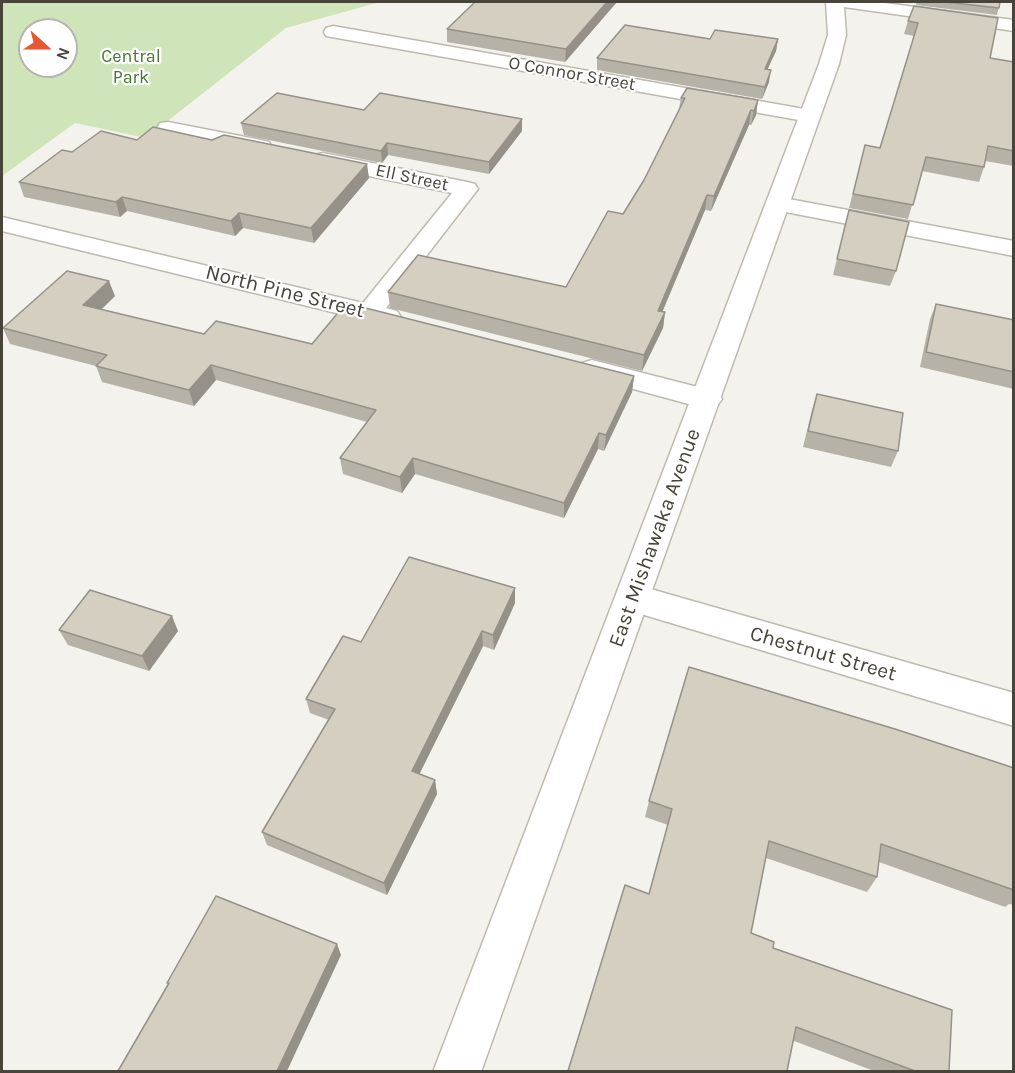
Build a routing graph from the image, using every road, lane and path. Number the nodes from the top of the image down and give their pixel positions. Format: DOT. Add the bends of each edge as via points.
graph roads {
  1 [pos="835,2"];
  2 [pos="843,2"];
  3 [pos="1014,26"];
  4 [pos="333,32"];
  5 [pos="810,116"];
  6 [pos="168,128"];
  7 [pos="283,151"];
  8 [pos="306,156"];
  9 [pos="778,204"];
  10 [pos="2,224"];
  11 [pos="1014,249"];
  12 [pos="369,313"];
  13 [pos="416,325"];
  14 [pos="567,363"];
  15 [pos="707,399"];
  16 [pos="633,598"];
  17 [pos="1014,710"];
  18 [pos="457,1071"];
  1 -- 5 [label="street, East Mishawaka Avenue" via="836,42"];
  2 -- 3 [label="street"];
  4 -- 5 [label="street, O Connor Street"];
  5 -- 9 [label="street, East Mishawaka Avenue"];
  6 -- 7 [label="street"];
  8 -- 12 [label="street, Ell Street" via="467,189"];
  9 -- 11 [label="street"];
  9 -- 15 [label="street, East Mishawaka Avenue"];
  10 -- 12 [label="street, North Pine Street"];
  12 -- 13 [label="street, North Pine Street"];
  14 -- 15 [label="street"];
  15 -- 16 [label="street, East Mishawaka Avenue"];
  16 -- 17 [label="street, Chestnut Street"];
  16 -- 18 [label="street, East Mishawaka Avenue"];
}
